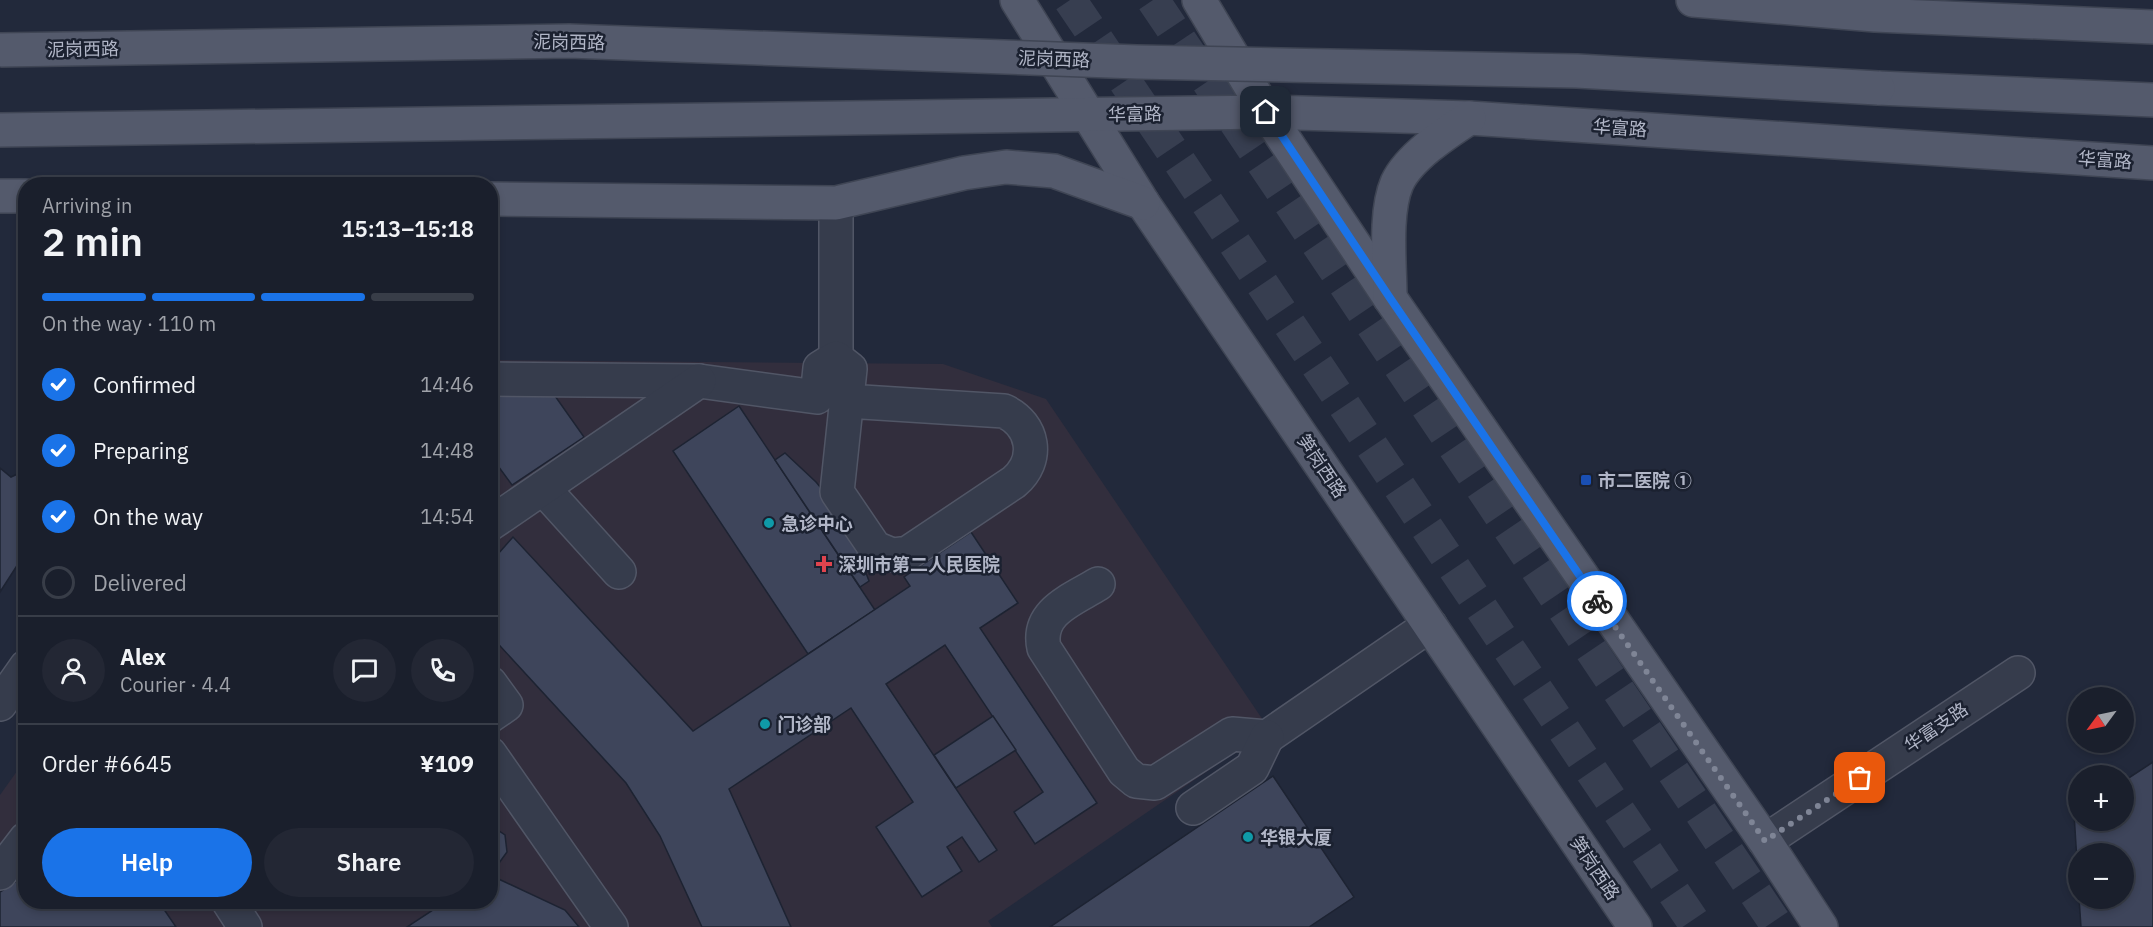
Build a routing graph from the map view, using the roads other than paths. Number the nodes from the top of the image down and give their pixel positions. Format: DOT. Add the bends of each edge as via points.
graph roads {
  1 [pos="1017,0"];
  2 [pos="1199,0"];
  3 [pos="1693,0"];
  4 [pos="2153,27"];
  5 [pos="0,50"];
  6 [pos="2153,100"];
  7 [pos="1266,112"];
  8 [pos="1087,114"];
  9 [pos="1469,118"];
  10 [pos="0,130"];
  11 [pos="2153,163"];
  12 [pos="0,196"];
  13 [pos="18,196"];
  14 [pos="498,199"];
  15 [pos="836,203"];
  16 [pos="1143,203"];
  17 [pos="1390,298"];
  18 [pos="836,358"];
  19 [pos="498,379"];
  20 [pos="699,381"];
  21 [pos="847,401"];
  22 [pos="543,488"];
  23 [pos="498,519"];
  24 [pos="619,572"];
  25 [pos="1098,584"];
  26 [pos="1430,625"];
  27 [pos="2018,673"];
  28 [pos="18,678"];
  29 [pos="498,694"];
  30 [pos="0,704"];
  31 [pos="498,710"];
  32 [pos="1267,737"];
  33 [pos="498,765"];
  34 [pos="1192,808"];
  35 [pos="1765,841"];
  36 [pos="18,849"];
  37 [pos="0,873"];
  38 [pos="233,909"];
  39 [pos="245,927"];
  40 [pos="611,927"];
  41 [pos="1635,927"];
  42 [pos="1821,927"];
  1 -- 8 [label="main road, 笋岗西路"];
  2 -- 7 [label="main road"];
  3 -- 4 [label="main road" via="1875,15"];
  5 -- 6 [label="main road, 泥岗西路, bridge" via="569,41 1137,62 1576,71"];
  7 -- 8 [label="main road, 华富路"];
  7 -- 9 [label="main road, 华富路"];
  7 -- 17 [label="main road"];
  8 -- 10 [label="main road"];
  8 -- 16 [label="main road, 笋岗西路"];
  9 -- 11 [label="main road, 华富路"];
  9 -- 17 [label="main road" via="1421,153 1398,182 1390,210"];
  12 -- 13 [label="main road"];
  14 -- 15 [label="main road"];
  15 -- 16 [label="main road" via="1006,167 1054,171"];
  15 -- 18 [label="street"];
  16 -- 26 [label="main road, 笋岗西路"];
  17 -- 35 [label="main road"];
  18 -- 20 [label="street" via="820,368 817,397"];
  18 -- 21 [label="street" via="850,369"];
  19 -- 20 [label="street"];
  20 -- 22 [label="street"];
  21 -- 21 [label="street" via="837,492 871,544 882,553 908,553 1014,482 1028,465 1029,435 1019,420 1004,411"];
  22 -- 23 [label="street"];
  22 -- 24 [label="street"];
  25 -- 32 [label="street" via="1052,614 1044,625 1042,638 1045,651 1127,774 1140,782 1159,781 1232,734"];
  26 -- 32 [label="street"];
  26 -- 41 [label="main road, 笋岗西路"];
  27 -- 35 [label="street, 华富支路"];
  28 -- 30 [label="street"];
  29 -- 31 [label="street" via="506,705"];
  32 -- 34 [label="street" via="1252,768"];
  33 -- 40 [label="street"];
  35 -- 42 [label="main road"];
  36 -- 37 [label="street"];
  38 -- 39 [label="street"];
}
